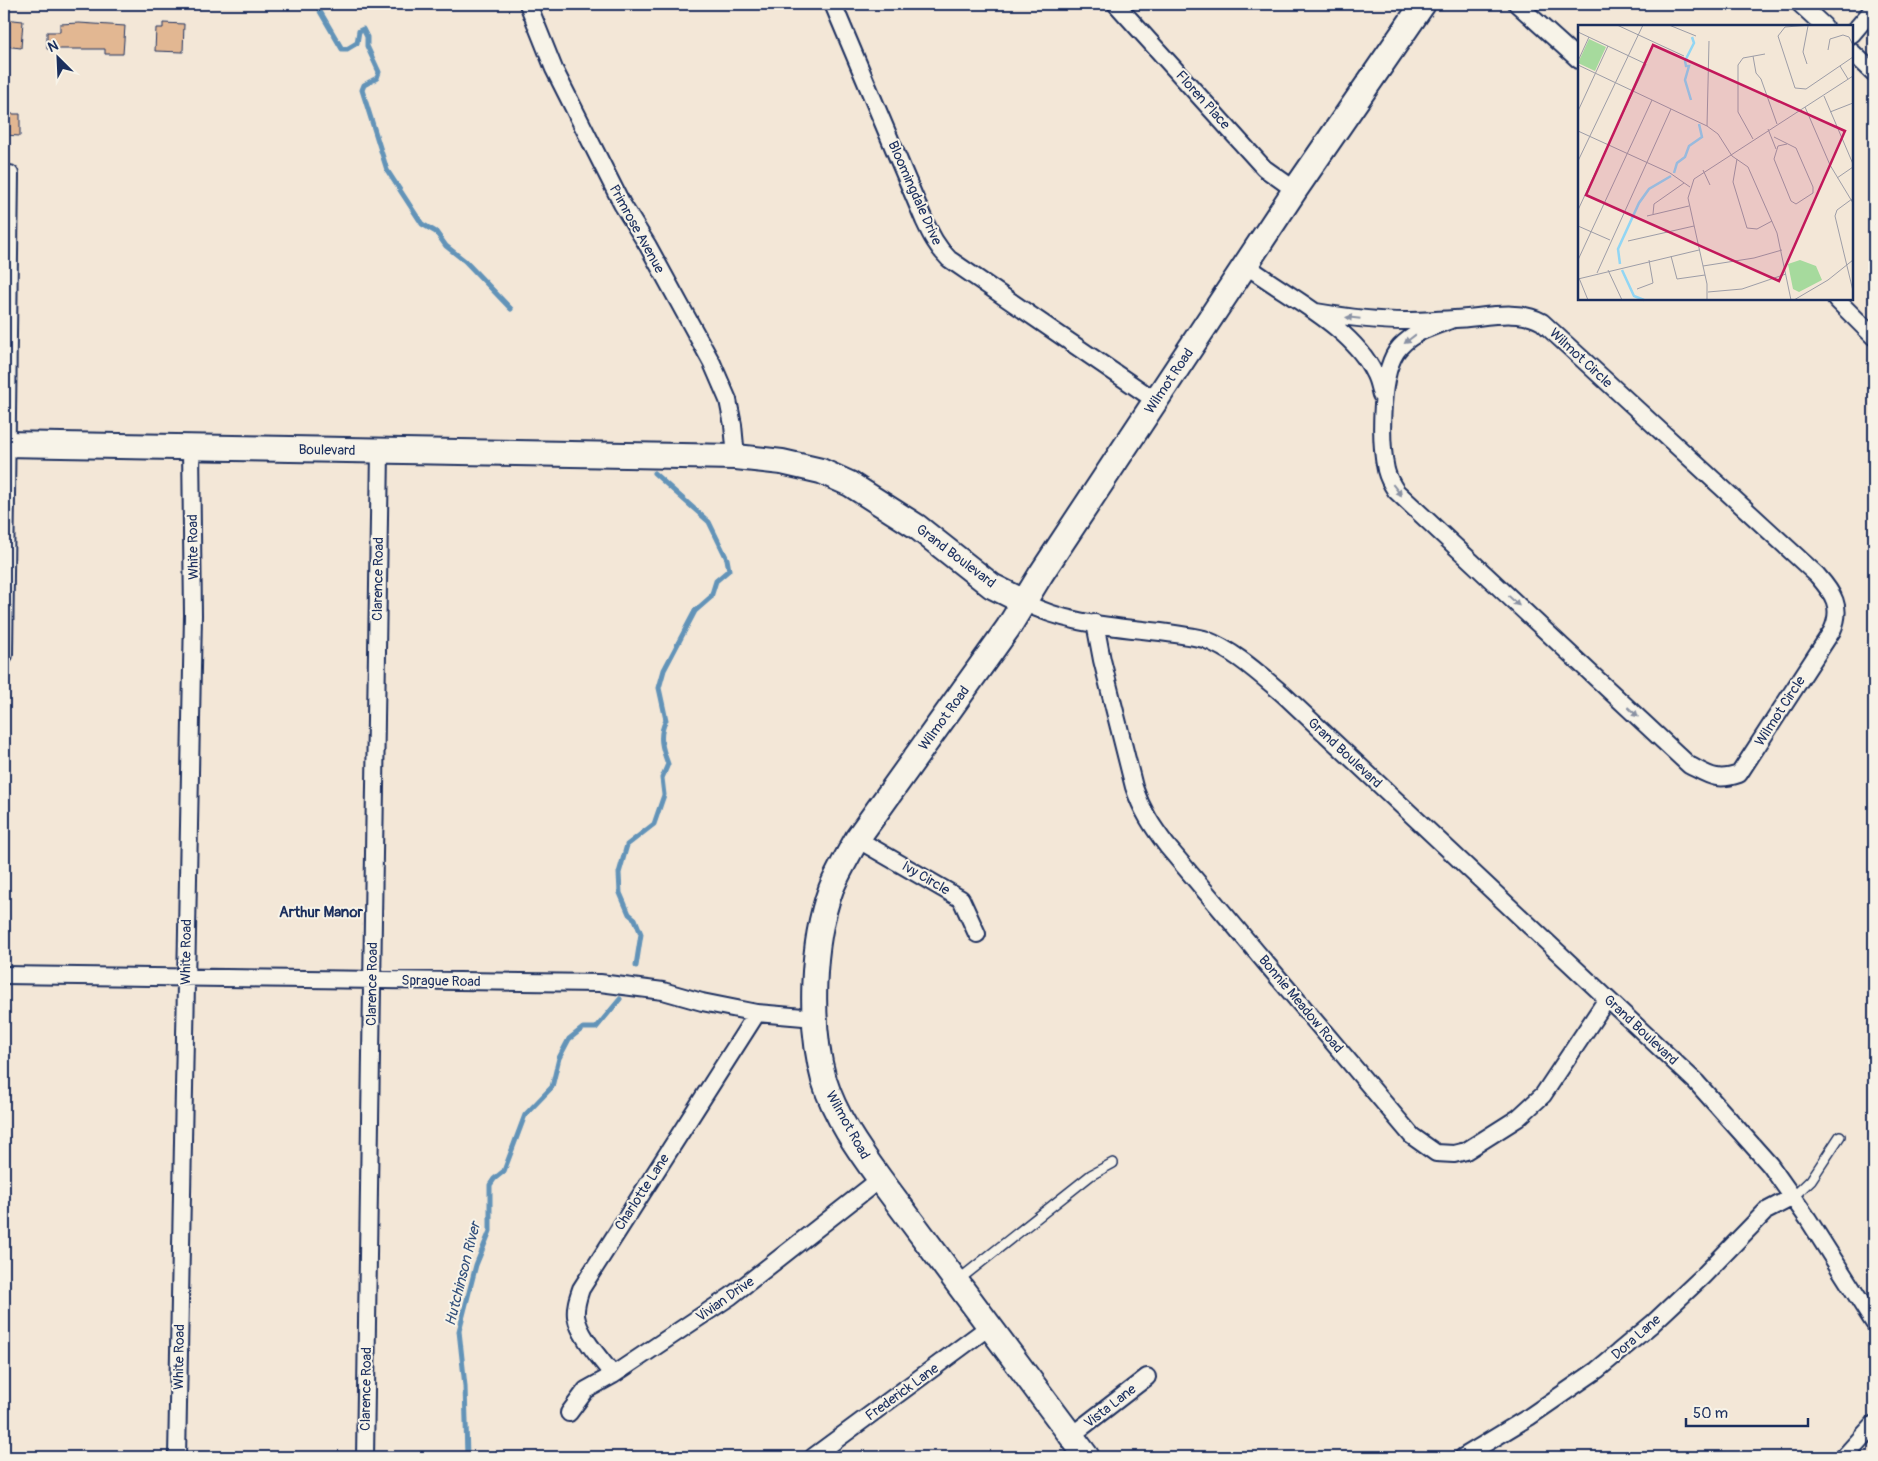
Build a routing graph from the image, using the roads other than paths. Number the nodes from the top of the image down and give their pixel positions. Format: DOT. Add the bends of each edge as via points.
graph roads {
  1 [pos="528,4"];
  2 [pos="833,4"];
  3 [pos="1116,4"];
  4 [pos="1423,4"];
  5 [pos="1518,4"];
  6 [pos="1800,4"];
  7 [pos="1874,8"];
  8 [pos="1823,25"];
  9 [pos="1853,33"];
  10 [pos="1853,53"];
  11 [pos="1578,59"];
  12 [pos="1874,73"];
  13 [pos="7,174"];
  14 [pos="1295,190"];
  15 [pos="1246,265"];
  16 [pos="1837,300"];
  17 [pos="1316,312"];
  18 [pos="1454,320"];
  19 [pos="1874,336"];
  20 [pos="1156,401"];
  21 [pos="1383,401"];
  22 [pos="5,444"];
  23 [pos="191,447"];
  24 [pos="380,451"];
  25 [pos="651,455"];
  26 [pos="736,457"];
  27 [pos="1024,602"];
  28 [pos="1095,623"];
  29 [pos="4,655"];
  30 [pos="857,839"];
  31 [pos="977,934"];
  32 [pos="4,975"];
  33 [pos="186,977"];
  34 [pos="371,980"];
  35 [pos="1607,998"];
  36 [pos="757,1013"];
  37 [pos="815,1018"];
  38 [pos="1840,1136"];
  39 [pos="1113,1163"];
  40 [pos="880,1179"];
  41 [pos="1793,1197"];
  42 [pos="956,1282"];
  43 [pos="1874,1323"];
  44 [pos="990,1326"];
  45 [pos="613,1375"];
  46 [pos="1147,1377"];
  47 [pos="568,1413"];
  48 [pos="1874,1424"];
  49 [pos="1072,1435"];
  50 [pos="177,1457"];
  51 [pos="365,1457"];
  52 [pos="813,1457"];
  53 [pos="1087,1457"];
  54 [pos="1463,1457"];
  55 [pos="1844,1457"];
  1 -- 26 [label="street, Primrose Avenue" via="554,69 617,196 712,363 728,400"];
  2 -- 20 [label="street, Bloomingdale Drive" via="924,220 941,251"];
  3 -- 14 [label="street, Floren Place" via="1264,168"];
  4 -- 14 [label="street, Wilmot Road"];
  5 -- 11 [label="street"];
  6 -- 8 [label="street"];
  7 -- 9 [label="street"];
  10 -- 12 [label="street"];
  13 -- 22 [label="street"];
  14 -- 15 [label="street, Wilmot Road"];
  15 -- 17 [label="street, Wilmot Circle"];
  15 -- 20 [label="street, Wilmot Road"];
  16 -- 19 [label="street"];
  18 -- 17 [label="street, Wilmot Circle, one-way" via="1393,321"];
  17 -- 21 [label="street, Wilmot Circle" via="1347,337 1367,360"];
  18 -- 21 [label="street, Wilmot Circle, one-way" via="1422,330 1400,347 1388,367"];
  21 -- 18 [label="street, Wilmot Circle, one-way" via="1386,471 1396,491 1689,765 1715,778 1739,774 1832,631 1837,609 1828,587 1542,322 1523,315"];
  20 -- 27 [label="street, Wilmot Road"];
  22 -- 23 [label="street, Boulevard"];
  22 -- 29 [label="street"];
  23 -- 24 [label="street, Boulevard"];
  23 -- 33 [label="street, White Road" via="193,615"];
  24 -- 25 [label="street, Boulevard"];
  24 -- 34 [label="street, Clarence Road"];
  25 -- 26 [label="street, Grand Boulevard"];
  26 -- 27 [label="street, Grand Boulevard" via="782,462 850,484 916,526 992,586"];
  27 -- 28 [label="street, Grand Boulevard" via="1043,612"];
  27 -- 30 [label="street, Wilmot Road"];
  28 -- 35 [label="street, Grand Boulevard" via="1204,639 1234,654 1283,694"];
  28 -- 35 [label="street, Bonnie Meadow Road" via="1134,787 1148,821 1412,1136 1428,1150 1445,1154 1466,1151 1529,1109 1543,1095"];
  30 -- 31 [label="street, Ivy Circle" via="961,898"];
  30 -- 37 [label="street, Wilmot Road" via="832,889 824,915 817,959"];
  32 -- 33 [label="street, Sprague Road"];
  33 -- 34 [label="street, Sprague Road"];
  33 -- 50 [label="street, White Road"];
  34 -- 36 [label="street, Sprague Road" via="600,983 663,991"];
  34 -- 51 [label="street, Clarence Road"];
  35 -- 41 [label="street, Grand Boulevard" via="1696,1082 1770,1165"];
  36 -- 37 [label="street, Sprague Road"];
  36 -- 45 [label="street, Charlotte Lane" via="581,1289 576,1305 579,1326"];
  37 -- 40 [label="street, Wilmot Road" via="824,1080 861,1153"];
  38 -- 41 [label="lane" via="1811,1180"];
  39 -- 42 [label="lane" via="1091,1175"];
  40 -- 42 [label="street, Wilmot Road"];
  40 -- 45 [label="street, Vivian Drive" via="731,1296"];
  41 -- 43 [label="street, Grand Boulevard"];
  41 -- 54 [label="street, Dora Lane" via="1766,1211 1702,1277 1616,1355 1530,1417"];
  42 -- 44 [label="street, Wilmot Road"];
  44 -- 49 [label="street, Wilmot Road"];
  44 -- 52 [label="street, Frederick Lane"];
  45 -- 47 [label="street, Vivian Drive" via="586,1390"];
  46 -- 49 [label="street, Vista Lane"];
  48 -- 55 [label="street"];
  49 -- 53 [label="street, Wilmot Road"];
}
